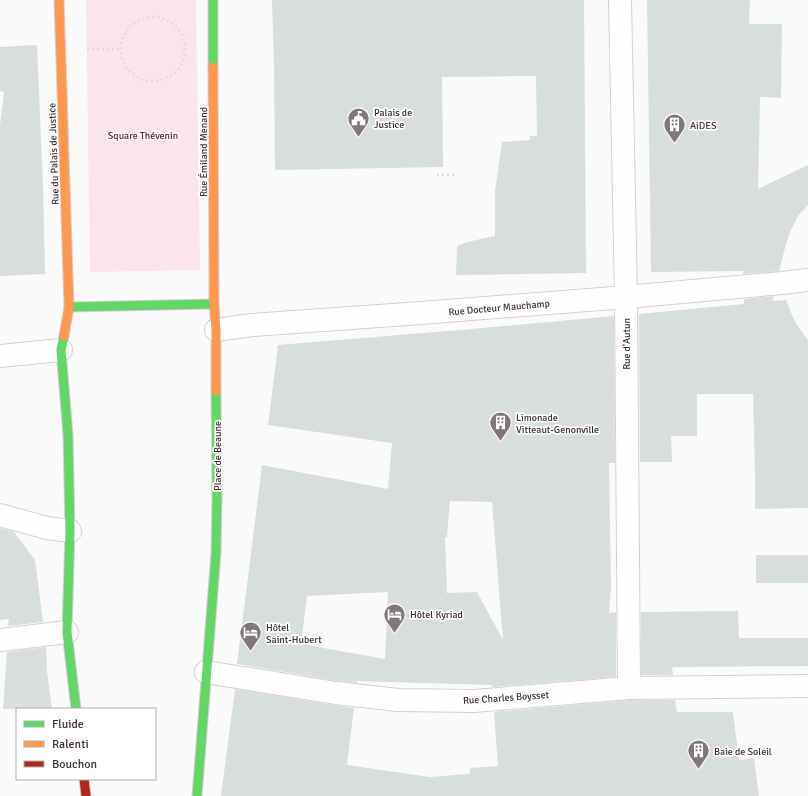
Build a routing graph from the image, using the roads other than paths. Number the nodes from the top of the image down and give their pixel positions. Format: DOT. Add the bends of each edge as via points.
graph roads {
  1 [pos="59,0"];
  2 [pos="213,0"];
  3 [pos="620,0"];
  4 [pos="808,280"];
  5 [pos="626,297"];
  6 [pos="214,304"];
  7 [pos="69,307"];
  8 [pos="216,330"];
  9 [pos="60,350"];
  10 [pos="0,356"];
  11 [pos="0,515"];
  12 [pos="70,531"];
  13 [pos="68,632"];
  14 [pos="0,640"];
  15 [pos="206,672"];
  16 [pos="808,686"];
  17 [pos="629,688"];
  18 [pos="76,708"];
  19 [pos="84,780"];
  20 [pos="86,796"];
  21 [pos="197,796"];
  1 -- 7 [label="main road, Rue du Palais de Justice"];
  2 -- 6 [label="main road, Rue Émiland Menand"];
  3 -- 5 [label="street, Rue d'Autun"];
  4 -- 5 [label="street, Rue Docteur Mauchamp"];
  5 -- 8 [label="street, Rue Docteur Mauchamp"];
  5 -- 17 [label="street, Rue d'Autun"];
  6 -- 7 [label="main road"];
  6 -- 8 [label="main road, Place de Beaune"];
  7 -- 9 [label="main road"];
  8 -- 15 [label="main road, Place de Beaune" via="216,553"];
  9 -- 10 [label="street"];
  9 -- 12 [label="main road" via="68,435"];
  11 -- 12 [label="street" via="47,528"];
  12 -- 13 [label="main road"];
  13 -- 14 [label="street"];
  13 -- 18 [label="main road"];
  15 -- 17 [label="street, Rue Charles Boysset" via="336,694 398,700 474,701"];
  15 -- 21 [label="main road, Place de Beaune"];
  16 -- 17 [label="street, Rue Charles Boysset"];
  19 -- 20 [label="main road"];
}
